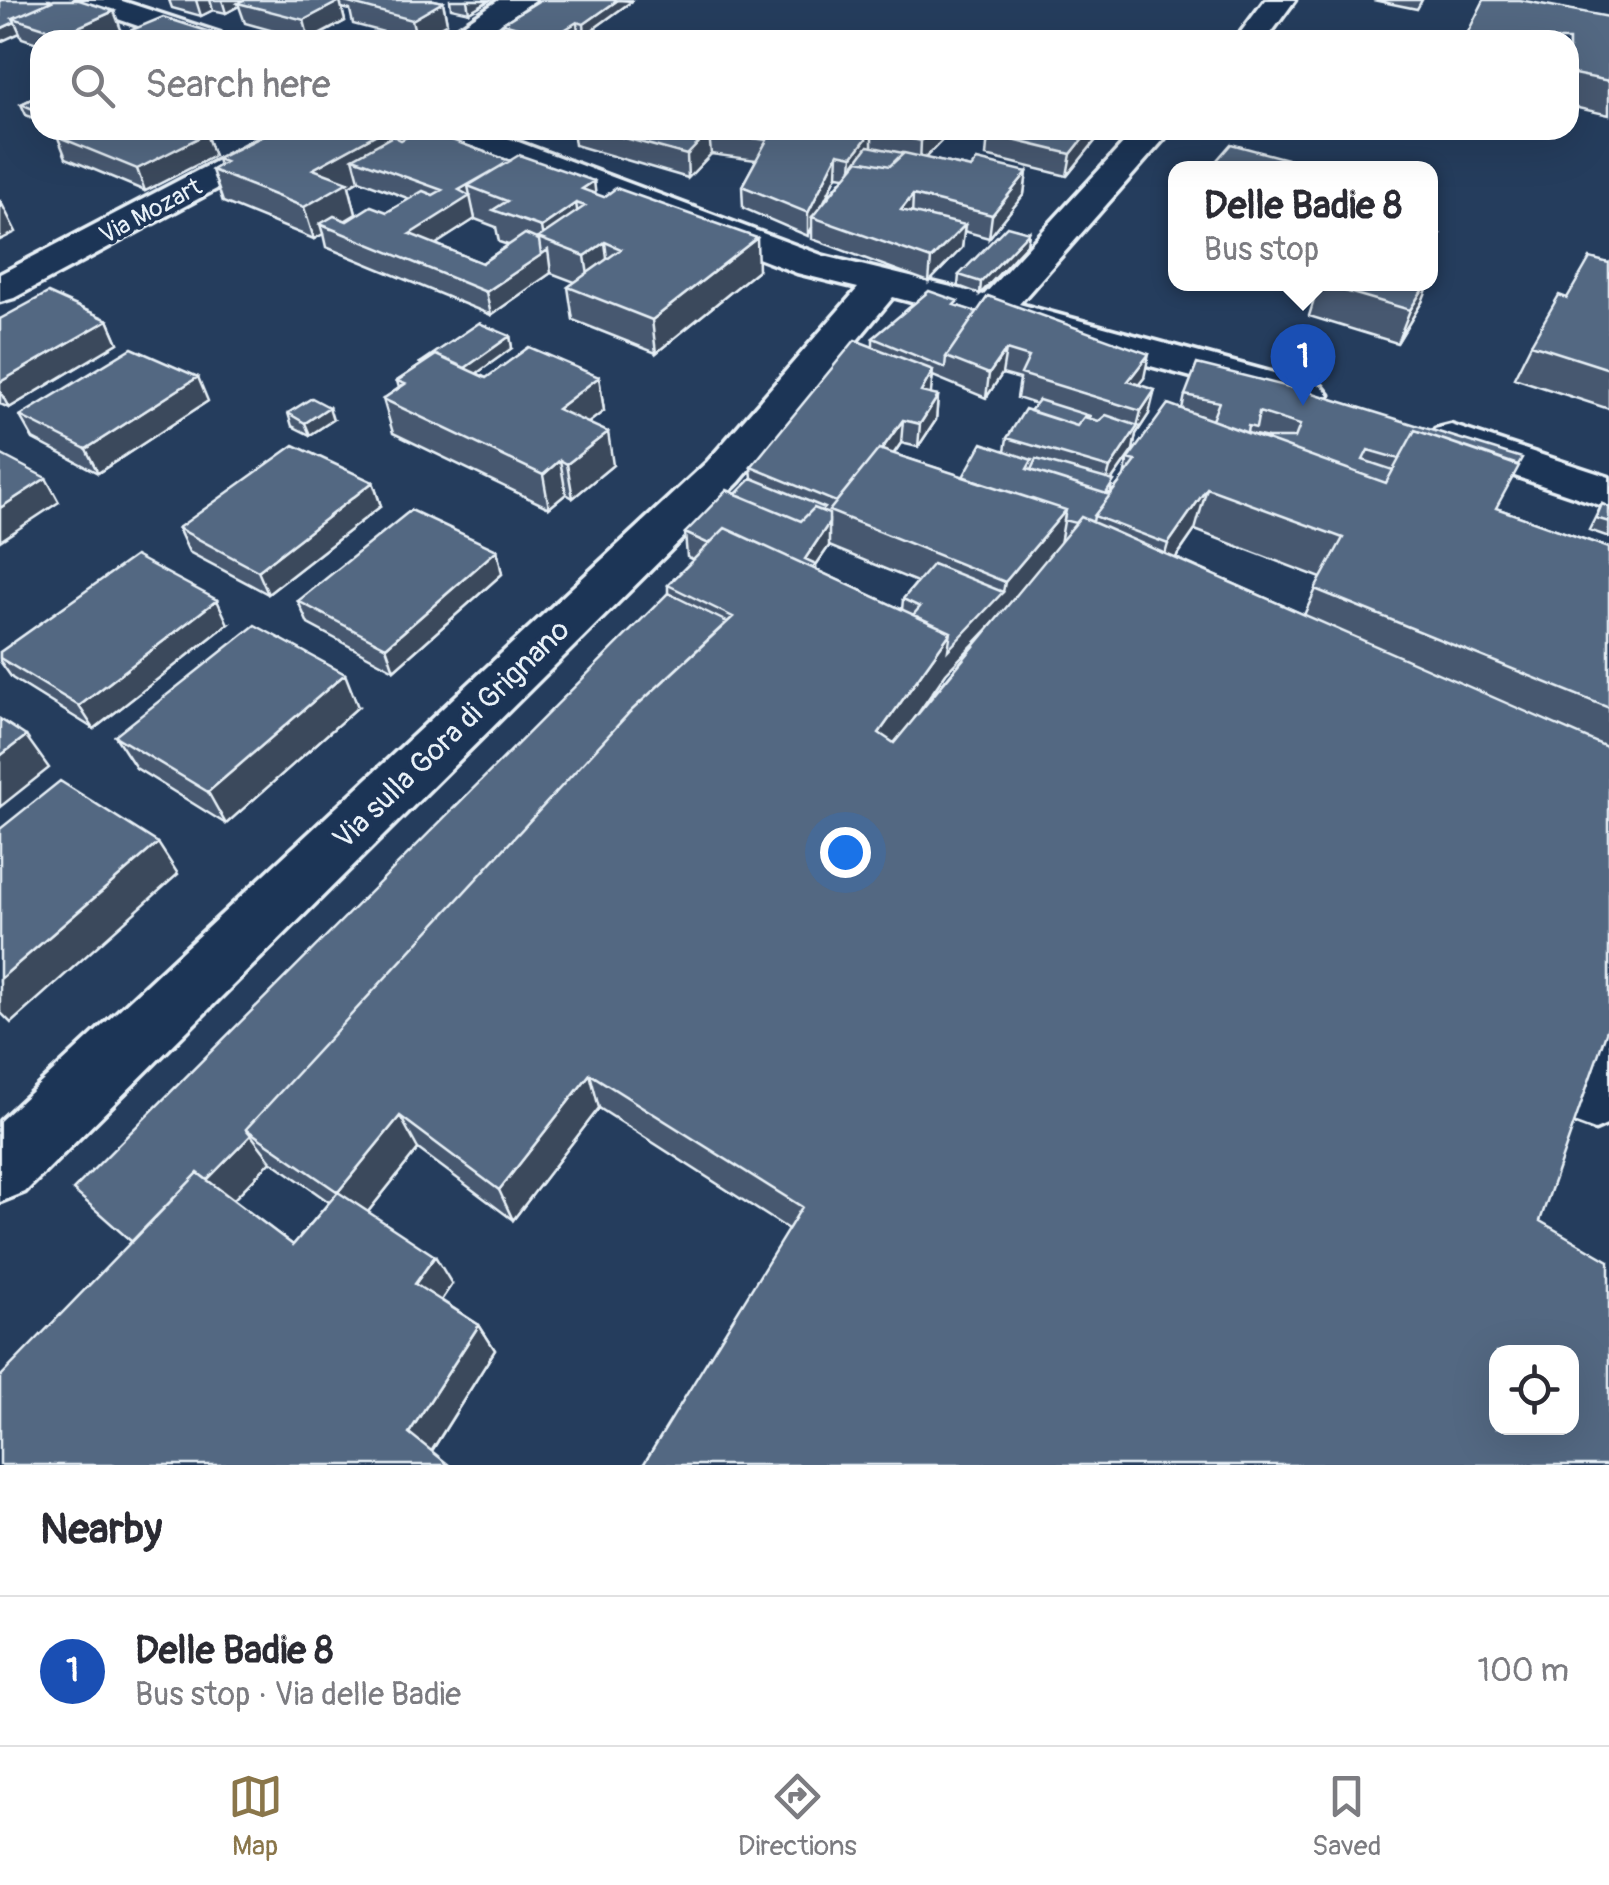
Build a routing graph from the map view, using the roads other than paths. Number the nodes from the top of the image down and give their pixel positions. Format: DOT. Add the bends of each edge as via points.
graph roads {
  1 [pos="90,0"];
  2 [pos="520,0"];
  3 [pos="1280,0"];
  4 [pos="178,30"];
  5 [pos="472,30"];
  6 [pos="1258,30"];
  7 [pos="282,140"];
  8 [pos="482,140"];
  9 [pos="1146,140"];
  10 [pos="884,282"];
  11 [pos="0,290"];
  12 [pos="992,309"];
  13 [pos="1337,404"];
  14 [pos="1410,426"];
  15 [pos="1609,493"];
  16 [pos="0,1168"];
  1 -- 4 [label="street"];
  2 -- 5 [label="street"];
  3 -- 6 [label="street"];
  7 -- 11 [label="street, Via Mozart"];
  8 -- 10 [label="street" via="811,264"];
  9 -- 12 [label="street"];
  10 -- 12 [label="street"];
  10 -- 16 [label="street, Via sulla Gora di Grignano" via="723,472"];
  12 -- 13 [label="street"];
  14 -- 15 [label="street"];
}
